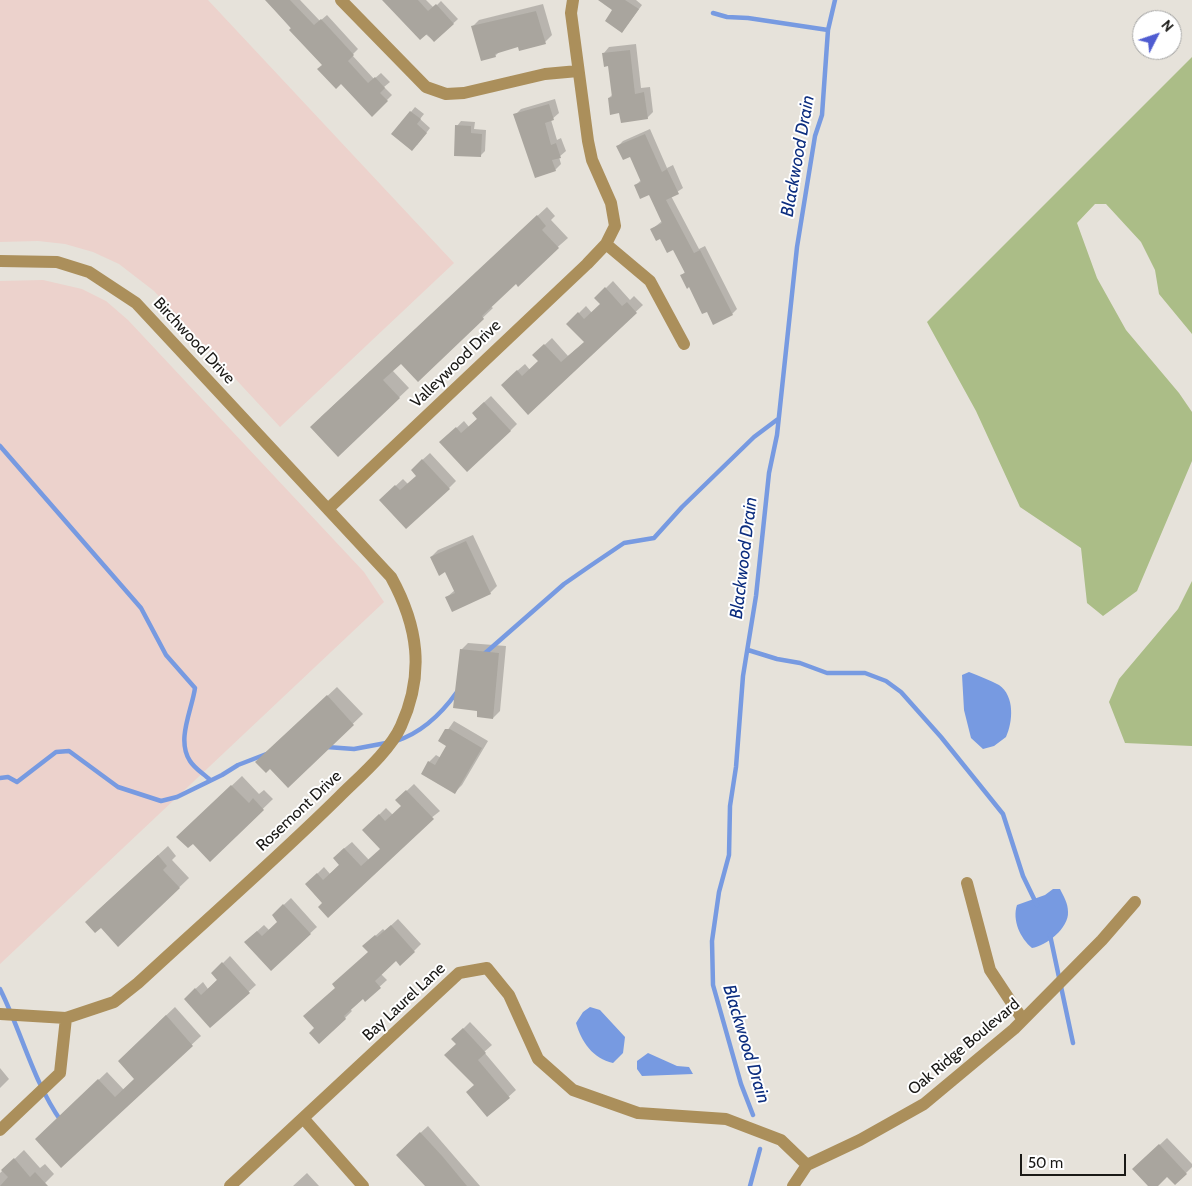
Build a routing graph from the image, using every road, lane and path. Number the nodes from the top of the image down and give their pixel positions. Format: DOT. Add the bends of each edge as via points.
graph roads {
  1 [pos="341,0"];
  2 [pos="573,0"];
  3 [pos="578,71"];
  4 [pos="606,244"];
  5 [pos="0,261"];
  6 [pos="684,344"];
  7 [pos="328,509"];
  8 [pos="967,883"];
  9 [pos="1135,902"];
  10 [pos="0,1014"];
  11 [pos="66,1018"];
  12 [pos="1022,1020"];
  13 [pos="303,1118"];
  14 [pos="0,1130"];
  15 [pos="807,1165"];
  16 [pos="230,1186"];
  17 [pos="363,1186"];
  18 [pos="792,1186"];
  1 -- 3 [label="street" via="426,87 446,94 464,93 545,74"];
  2 -- 3 [label="street, Valleywood Drive" via="571,13"];
  3 -- 4 [label="street, Valleywood Drive" via="592,160 611,203 614,218 615,226"];
  4 -- 6 [label="street" via="650,281"];
  4 -- 7 [label="street, Valleywood Drive"];
  5 -- 7 [label="street, Birchwood Drive" via="57,262 89,272 136,303"];
  7 -- 11 [label="street, Rosemont Drive" via="391,577 413,626 416,657 413,686 401,727 376,761 324,812 138,983 114,1002"];
  8 -- 12 [label="street" via="990,970"];
  9 -- 12 [label="street, Oak Ridge Boulevard"];
  10 -- 11 [label="street, Rosemont Drive"];
  11 -- 14 [label="street" via="60,1073"];
  12 -- 15 [label="street, Oak Ridge Boulevard" via="924,1104"];
  13 -- 15 [label="street, Bay Laurel Lane" via="459,973 487,968 509,995 538,1059 573,1090 638,1113 726,1119 781,1140"];
  13 -- 16 [label="street, Bay Laurel Lane"];
  13 -- 17 [label="street"];
  15 -- 18 [label="street, Oak Ridge Boulevard"];
}
